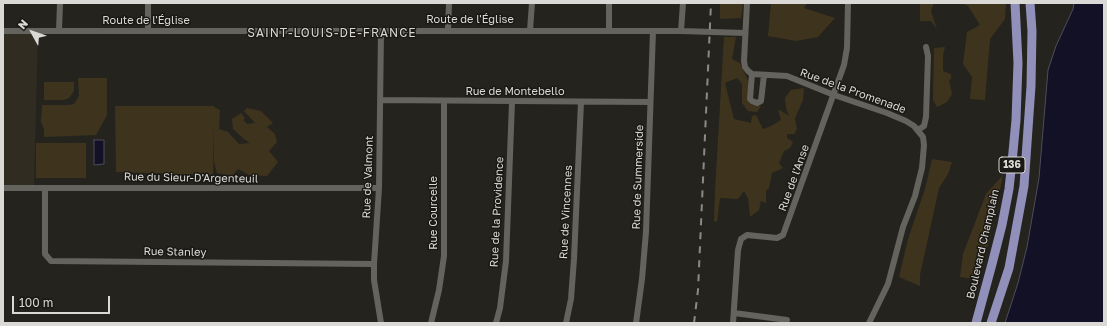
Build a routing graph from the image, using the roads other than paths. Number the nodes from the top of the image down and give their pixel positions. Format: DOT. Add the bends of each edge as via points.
graph roads {
  1 [pos="60,3"];
  2 [pos="148,3"];
  3 [pos="449,3"];
  4 [pos="532,3"];
  5 [pos="609,3"];
  6 [pos="683,3"];
  7 [pos="747,3"];
  8 [pos="848,3"];
  9 [pos="1015,3"];
  10 [pos="1030,3"];
  11 [pos="448,30"];
  12 [pos="530,30"];
  13 [pos="3,31"];
  14 [pos="59,31"];
  15 [pos="148,31"];
  16 [pos="381,31"];
  17 [pos="609,31"];
  18 [pos="653,31"];
  19 [pos="681,31"];
  20 [pos="745,33"];
  21 [pos="926,47"];
  22 [pos="752,74"];
  23 [pos="764,75"];
  24 [pos="834,95"];
  25 [pos="380,100"];
  26 [pos="444,101"];
  27 [pos="512,102"];
  28 [pos="581,102"];
  29 [pos="650,102"];
  30 [pos="918,130"];
  31 [pos="3,188"];
  32 [pos="45,188"];
  33 [pos="379,188"];
  34 [pos="374,264"];
  35 [pos="734,313"];
  36 [pos="787,320"];
  37 [pos="381,323"];
  38 [pos="431,323"];
  39 [pos="496,323"];
  40 [pos="566,323"];
  41 [pos="636,323"];
  42 [pos="733,323"];
  43 [pos="869,323"];
  44 [pos="976,323"];
  45 [pos="991,323"];
  1 -- 14 [label="street"];
  2 -- 15 [label="street"];
  3 -- 11 [label="street"];
  4 -- 12 [label="street"];
  5 -- 17 [label="street"];
  6 -- 19 [label="street"];
  7 -- 20 [label="street"];
  8 -- 24 [label="street, Rue de l'Anse" via="847,48"];
  9 -- 44 [label="main road, Boulevard Champlain / 136" via="1018,63 1012,160 1002,225"];
  10 -- 45 [label="main road, 136" via="1031,86 1024,186 1009,268"];
  11 -- 12 [label="street, Route de l'Église"];
  11 -- 16 [label="street, Route de l'Église"];
  12 -- 17 [label="street, Route de l'Église"];
  13 -- 14 [label="street, Route de l'Église"];
  14 -- 15 [label="street, Route de l'Église"];
  15 -- 16 [label="street, Route de l'Église"];
  16 -- 25 [label="street, Rue de Valmont"];
  17 -- 18 [label="street, Route de l'Église"];
  18 -- 19 [label="street, Route de l'Église"];
  18 -- 29 [label="street, Rue de Summerside"];
  19 -- 20 [label="street, Route de l'Église"];
  20 -- 22 [label="street" via="744,62"];
  21 -- 30 [label="street" via="926,116 924,126"];
  22 -- 23 [label="street, Rue de la Promenade"];
  22 -- 23 [label="street" via="750,99 757,103 761,101"];
  23 -- 24 [label="street, Rue de la Promenade" via="787,76"];
  24 -- 30 [label="street, Rue de la Promenade" via="906,121"];
  24 -- 35 [label="street, Rue de l'Anse" via="783,235 777,238 746,235 741,239"];
  25 -- 26 [label="street, Rue de Montebello"];
  25 -- 33 [label="street, Rue de Valmont"];
  26 -- 27 [label="street, Rue de Montebello"];
  26 -- 38 [label="street, Rue Courcelle" via="444,256"];
  27 -- 28 [label="street, Rue de Montebello"];
  27 -- 39 [label="street, Rue de la Providence" via="506,261"];
  28 -- 29 [label="street, Rue de Montebello"];
  28 -- 40 [label="street, Rue de Vincennes" via="574,259"];
  29 -- 41 [label="street, Rue de Summerside" via="646,232"];
  30 -- 43 [label="street" via="923,137 924,145 922,168 915,196 903,227 888,284"];
  31 -- 32 [label="street, Rue du Sieur-D'Argenteuil"];
  32 -- 33 [label="street, Rue du Sieur-D'Argenteuil"];
  32 -- 34 [label="street, Rue Stanley" via="45,254 51,261"];
  33 -- 34 [label="street, Rue de Valmont"];
  34 -- 37 [label="street, Rue de Valmont"];
  35 -- 36 [label="street"];
  35 -- 42 [label="street, Rue de l'Anse"];
}
